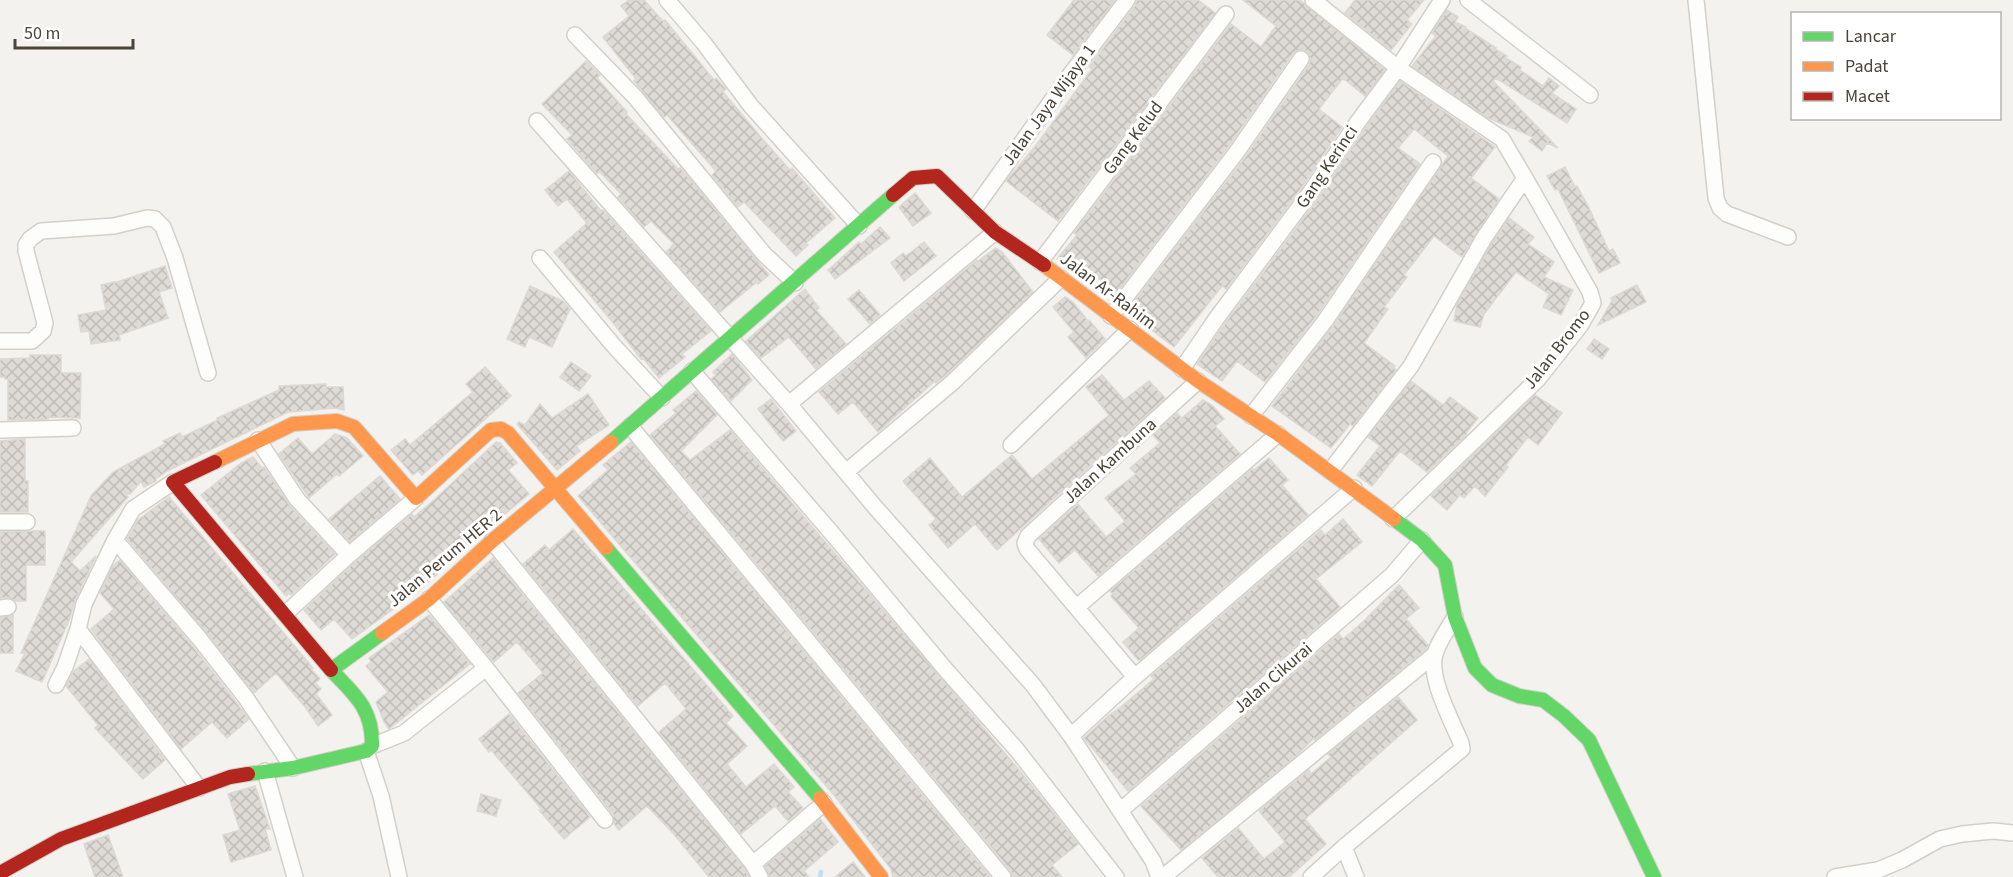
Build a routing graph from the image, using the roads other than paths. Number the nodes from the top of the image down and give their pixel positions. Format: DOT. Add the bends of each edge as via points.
graph roads {
  1 [pos="667,0"];
  2 [pos="1127,0"];
  3 [pos="1312,0"];
  4 [pos="1442,0"];
  5 [pos="1468,0"];
  6 [pos="1696,0"];
  7 [pos="1226,14"];
  8 [pos="576,35"];
  9 [pos="1302,59"];
  10 [pos="1398,68"];
  11 [pos="1590,95"];
  12 [pos="537,121"];
  13 [pos="1433,162"];
  14 [pos="1525,178"];
  15 [pos="973,211"];
  16 [pos="859,226"];
  17 [pos="994,232"];
  18 [pos="1788,237"];
  19 [pos="540,258"];
  20 [pos="1040,262"];
  21 [pos="1061,278"];
  22 [pos="795,283"];
  23 [pos="1111,316"];
  24 [pos="1130,329"];
  25 [pos="730,339"];
  26 [pos="0,341"];
  27 [pos="1182,369"];
  28 [pos="692,371"];
  29 [pos="208,373"];
  30 [pos="1198,381"];
  31 [pos="662,398"];
  32 [pos="789,404"];
  33 [pos="1251,416"];
  34 [pos="630,426"];
  35 [pos="73,428"];
  36 [pos="0,430"];
  37 [pos="1278,434"];
  38 [pos="258,440"];
  39 [pos="1011,445"];
  40 [pos="1330,471"];
  41 [pos="846,472"];
  42 [pos="173,482"];
  43 [pos="556,488"];
  44 [pos="1354,488"];
  45 [pos="416,498"];
  46 [pos="1393,519"];
  47 [pos="0,522"];
  48 [pos="27,522"];
  49 [pos="115,540"];
  50 [pos="1422,540"];
  51 [pos="492,541"];
  52 [pos="349,555"];
  53 [pos="429,599"];
  54 [pos="1077,607"];
  55 [pos="285,614"];
  56 [pos="1455,617"];
  57 [pos="78,629"];
  58 [pos="1434,655"];
  59 [pos="486,668"];
  60 [pos="331,670"];
  61 [pos="1135,676"];
  62 [pos="56,686"];
  63 [pos="1071,736"];
  64 [pos="369,748"];
  65 [pos="293,768"];
  66 [pos="265,771"];
  67 [pos="199,788"];
  68 [pos="824,803"];
  69 [pos="1120,811"];
  70 [pos="605,820"];
  71 [pos="2013,833"];
  72 [pos="1344,847"];
  73 [pos="756,870"];
  74 [pos="0,873"];
  75 [pos="295,877"];
  76 [pos="399,877"];
  77 [pos="881,877"];
  78 [pos="1003,877"];
  79 [pos="1116,877"];
  80 [pos="1161,877"];
  81 [pos="1311,877"];
  82 [pos="1356,877"];
  83 [pos="1654,877"];
  84 [pos="1835,877"];
  1 -- 16 [label="street" via="751,105"];
  2 -- 15 [label="street, Jalan Jaya Wijaya 1"];
  3 -- 10 [label="street"];
  4 -- 10 [label="street, Gang Kerinci"];
  5 -- 11 [label="street"];
  6 -- 18 [label="street" via="1716,198 1727,214"];
  7 -- 20 [label="street, Gang Kelud"];
  8 -- 22 [label="street" via="635,97 764,254"];
  9 -- 23 [label="street" via="1236,153"];
  10 -- 14 [label="street" via="1502,140"];
  10 -- 27 [label="street, Gang Kerinci"];
  12 -- 25 [label="street"];
  13 -- 33 [label="street" via="1325,321"];
  14 -- 40 [label="street" via="1484,238 1411,366"];
  14 -- 46 [label="street, Jalan Bromo" via="1593,303 1538,379"];
  15 -- 16 [label="street, Jalan Ar-Rahim" via="937,176 913,178"];
  15 -- 17 [label="street, Jalan Ar-Rahim"];
  16 -- 22 [label="street, Jalan Perum HER 2"];
  17 -- 20 [label="street, Jalan Ar-Rahim"];
  17 -- 32 [label="street"];
  19 -- 31 [label="street"];
  20 -- 21 [label="street, Jalan Ar-Rahim"];
  21 -- 23 [label="street, Jalan Ar-Rahim"];
  21 -- 41 [label="street" via="953,382"];
  22 -- 25 [label="street, Jalan Perum HER 2"];
  23 -- 24 [label="street, Jalan Ar-Rahim"];
  24 -- 27 [label="street, Jalan Ar-Rahim"];
  24 -- 39 [label="street"];
  25 -- 28 [label="street, Jalan Perum HER 2"];
  25 -- 32 [label="street"];
  26 -- 29 [label="street" via="32,341 43,331 45,323 26,250 30,239 41,231 155,219 163,227 175,258"];
  27 -- 30 [label="street, Jalan Ar-Rahim"];
  28 -- 31 [label="street, Jalan Perum HER 2"];
  28 -- 79 [label="street" via="1017,750"];
  30 -- 33 [label="street, Jalan Ar-Rahim"];
  30 -- 54 [label="street, Jalan Kambuna" via="1028,536 1027,549"];
  31 -- 34 [label="street, Jalan Perum HER 2"];
  32 -- 41 [label="street"];
  33 -- 37 [label="street, Jalan Ar-Rahim"];
  34 -- 43 [label="street, Jalan Perum HER 2"];
  34 -- 78 [label="street"];
  35 -- 36 [label="street"];
  37 -- 40 [label="street, Jalan Ar-Rahim"];
  37 -- 54 [label="street"];
  38 -- 42 [label="street"];
  38 -- 45 [label="street" via="293,424 337,421 354,427"];
  38 -- 52 [label="street" via="297,499"];
  40 -- 44 [label="street, Jalan Ar-Rahim"];
  41 -- 63 [label="street" via="1034,685"];
  42 -- 49 [label="street" via="133,509"];
  42 -- 55 [label="street"];
  43 -- 45 [label="street" via="501,429 491,430"];
  43 -- 51 [label="street, Jalan Perum HER 2"];
  43 -- 68 [label="street"];
  44 -- 46 [label="street, Jalan Ar-Rahim"];
  44 -- 61 [label="street"];
  45 -- 52 [label="street"];
  46 -- 50 [label="street, Jalan Ar-Rahim"];
  47 -- 48 [label="street"];
  49 -- 57 [label="street" via="84,604"];
  49 -- 65 [label="street" via="246,698"];
  50 -- 56 [label="street, Jalan Ar-Rahim" via="1445,565"];
  50 -- 69 [label="street, Jalan Cikurai" via="1392,575"];
  51 -- 53 [label="street, Jalan Perum HER 2"];
  51 -- 73 [label="street"];
  52 -- 55 [label="street"];
  53 -- 59 [label="street"];
  53 -- 60 [label="street, Jalan Perum HER 2"];
  54 -- 61 [label="street"];
  55 -- 60 [label="street"];
  56 -- 58 [label="street"];
  56 -- 83 [label="street, Jalan Ar-Rahim" via="1475,668 1492,685 1543,700 1589,740"];
  57 -- 62 [label="street"];
  57 -- 67 [label="street"];
  58 -- 72 [label="street" via="1440,693 1462,749"];
  58 -- 80 [label="street"];
  59 -- 64 [label="street" via="404,733"];
  59 -- 70 [label="street"];
  60 -- 64 [label="street" via="368,711 373,732"];
  61 -- 63 [label="street"];
  63 -- 69 [label="street"];
  64 -- 65 [label="street"];
  64 -- 76 [label="street"];
  65 -- 66 [label="street"];
  66 -- 67 [label="street"];
  66 -- 75 [label="street"];
  67 -- 74 [label="street" via="61,839"];
  68 -- 73 [label="street"];
  68 -- 77 [label="street"];
  69 -- 80 [label="street"];
  71 -- 84 [label="street" via="1992,831 1940,839 1878,870"];
  72 -- 81 [label="street"];
  72 -- 82 [label="street"];
}
